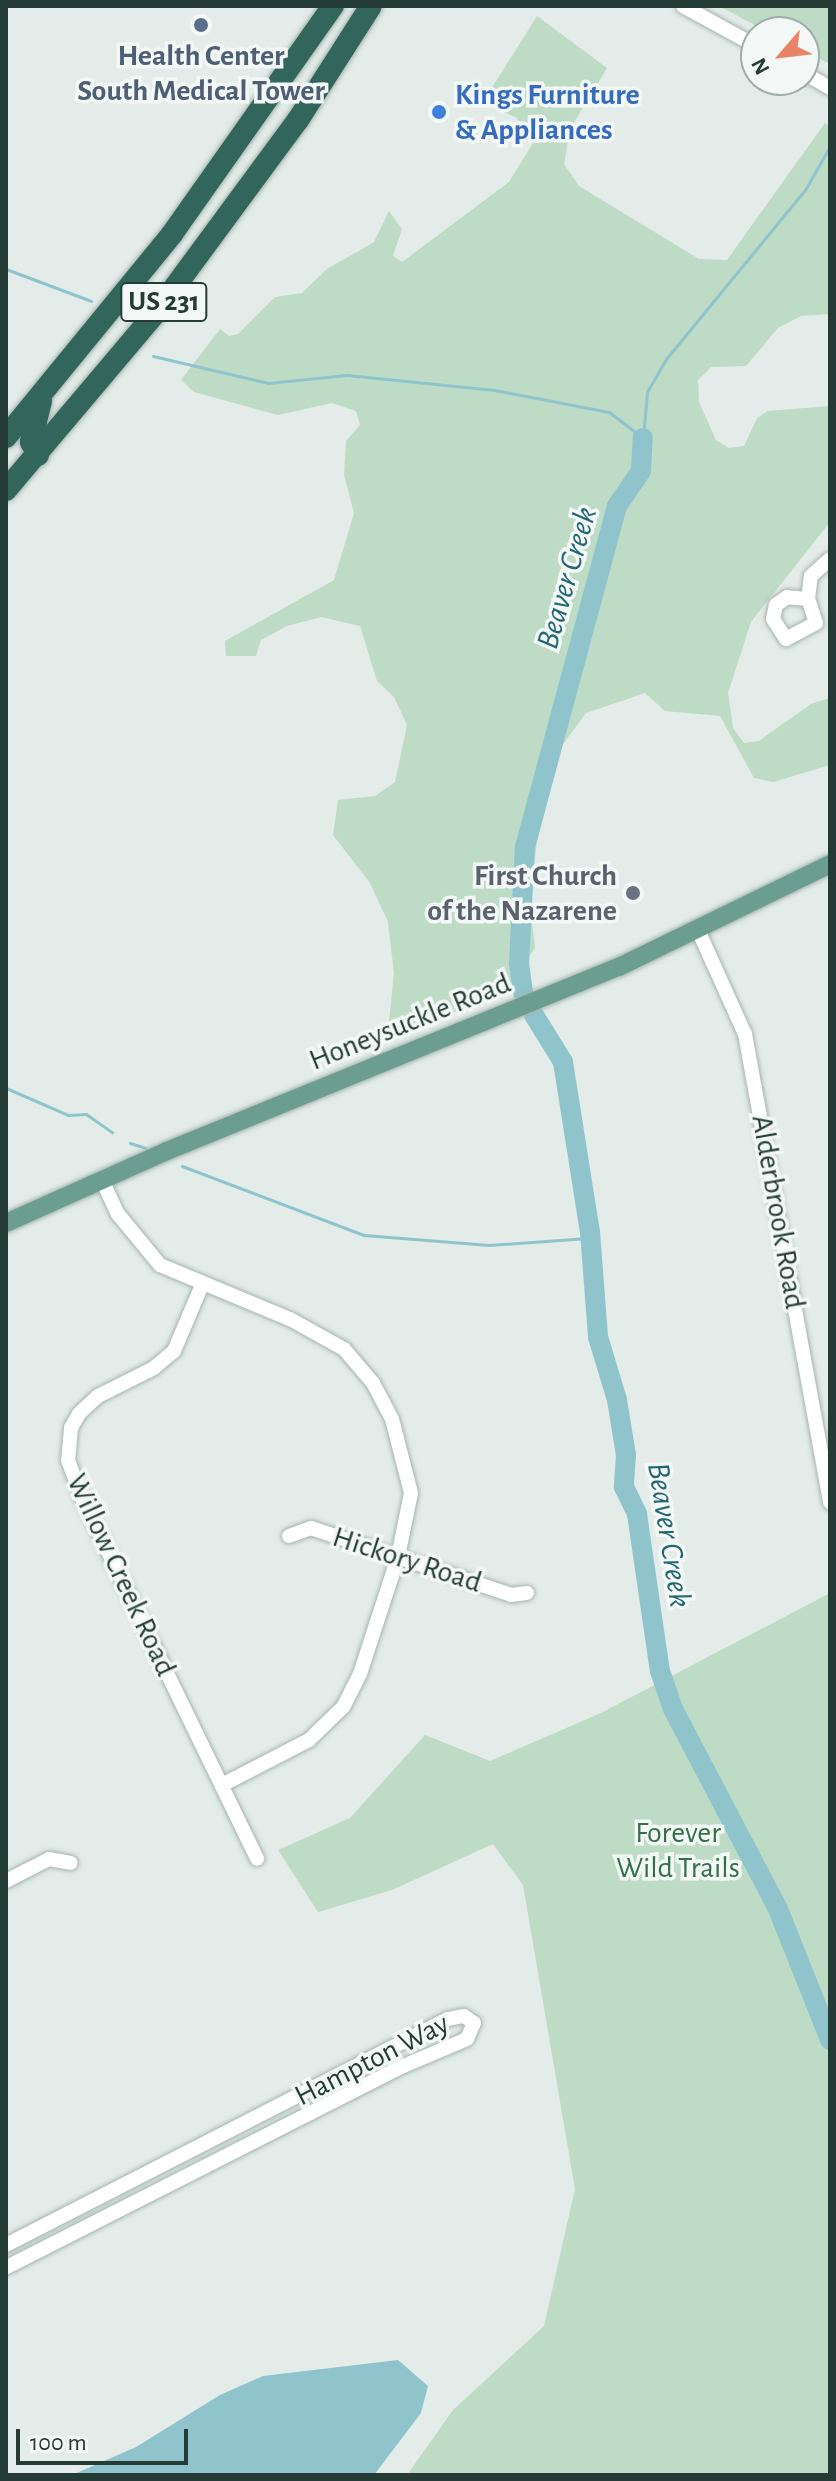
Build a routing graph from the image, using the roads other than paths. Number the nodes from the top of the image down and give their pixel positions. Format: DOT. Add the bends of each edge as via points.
graph roads {
  1 [pos="333,6"];
  2 [pos="371,6"];
  3 [pos="683,6"];
  4 [pos="740,37"];
  5 [pos="42,396"];
  6 [pos="6,437"];
  7 [pos="38,455"];
  8 [pos="6,490"];
  9 [pos="830,559"];
  10 [pos="808,599"];
  11 [pos="830,864"];
  12 [pos="698,930"];
  13 [pos="102,1180"];
  14 [pos="6,1223"];
  15 [pos="202,1285"];
  16 [pos="826,1452"];
  17 [pos="830,1502"];
  18 [pos="289,1536"];
  19 [pos="398,1557"];
  20 [pos="527,1593"];
  21 [pos="222,1785"];
  22 [pos="257,1859"];
  23 [pos="71,1863"];
  24 [pos="6,1881"];
  25 [pos="6,2245"];
  26 [pos="6,2267"];
  1 -- 5 [label="highway, US 231" via="172,234"];
  2 -- 7 [label="highway, US 231" via="246,192 157,311"];
  3 -- 4 [label="street"];
  5 -- 6 [label="highway, US 231"];
  5 -- 7 [label="highway" via="31,442"];
  7 -- 8 [label="highway, US 231"];
  9 -- 10 [label="street" via="811,576"];
  11 -- 12 [label="main road, Honeysuckle Road"];
  12 -- 13 [label="main road, Honeysuckle Road"];
  12 -- 16 [label="street, Alderbrook Road" via="745,1034"];
  13 -- 14 [label="main road, Honeysuckle Road"];
  13 -- 15 [label="street" via="118,1214 149,1255"];
  15 -- 19 [label="street" via="319,1333 344,1349 373,1383 400,1442 411,1493"];
  15 -- 21 [label="street, Willow Creek Road" via="174,1351 154,1368 98,1396 79,1414 71,1428 68,1460"];
  16 -- 17 [label="street, Alderbrook Road"];
  18 -- 19 [label="street, Hickory Road" via="311,1528"];
  19 -- 20 [label="street, Hickory Road" via="511,1595"];
  19 -- 21 [label="street" via="360,1674 334,1719 309,1740"];
  21 -- 22 [label="street, Willow Creek Road"];
  23 -- 24 [label="street" via="49,1859"];
  25 -- 26 [label="street, Hampton Way" via="448,2019 464,2016 474,2023 467,2039 401,2067"];
}
